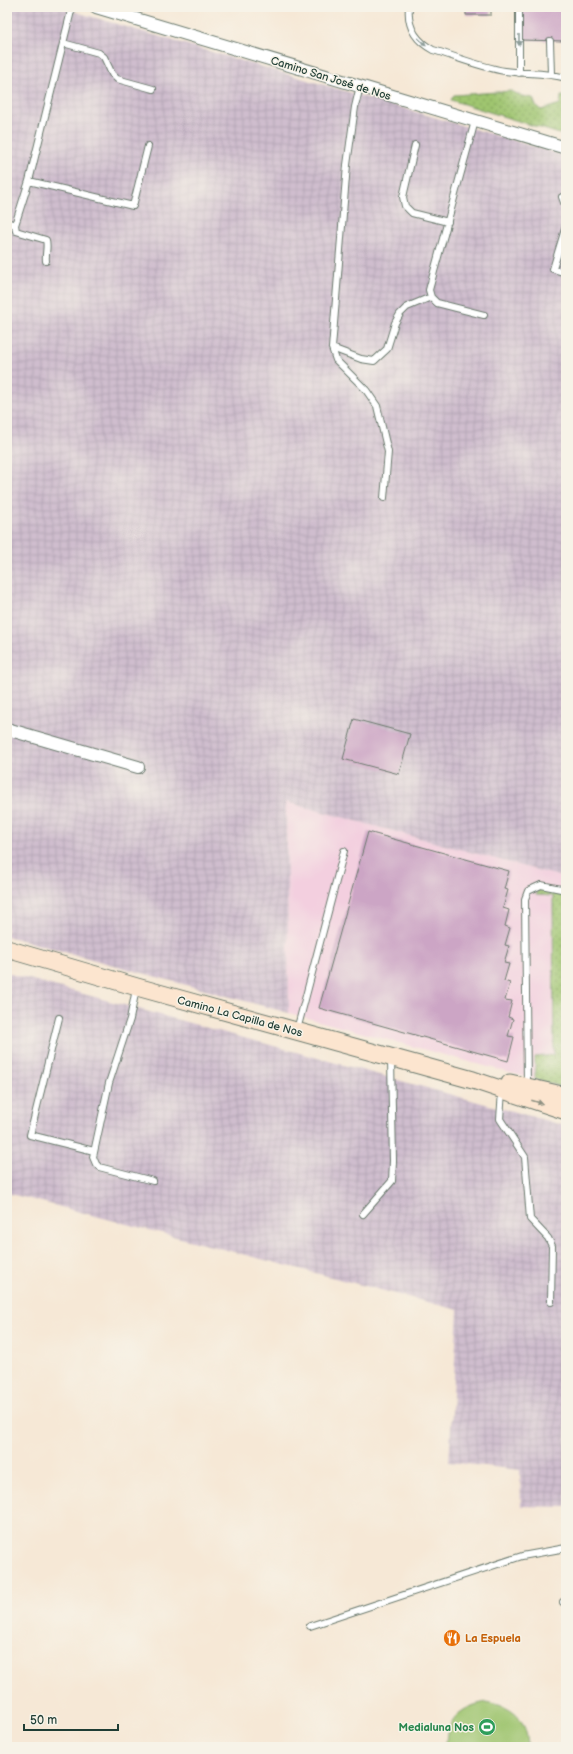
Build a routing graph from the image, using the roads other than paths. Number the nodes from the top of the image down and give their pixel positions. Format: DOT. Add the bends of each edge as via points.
graph roads {
  1 [pos="72,7"];
  2 [pos="96,7"];
  3 [pos="409,7"];
  4 [pos="519,7"];
  5 [pos="550,41"];
  6 [pos="63,43"];
  7 [pos="519,73"];
  8 [pos="551,74"];
  9 [pos="566,78"];
  10 [pos="360,86"];
  11 [pos="153,89"];
  12 [pos="475,121"];
  13 [pos="415,145"];
  14 [pos="148,146"];
  15 [pos="566,148"];
  16 [pos="29,181"];
  17 [pos="562,197"];
  18 [pos="566,208"];
  19 [pos="7,222"];
  20 [pos="448,222"];
  21 [pos="15,225"];
  22 [pos="566,226"];
  23 [pos="46,261"];
  24 [pos="566,273"];
  25 [pos="431,297"];
  26 [pos="484,315"];
  27 [pos="332,348"];
  28 [pos="384,498"];
  29 [pos="7,729"];
  30 [pos="138,768"];
  31 [pos="344,852"];
  32 [pos="566,890"];
  33 [pos="7,949"];
  34 [pos="137,987"];
  35 [pos="59,1018"];
  36 [pos="296,1031"];
  37 [pos="391,1057"];
  38 [pos="473,1080"];
  39 [pos="527,1086"];
  40 [pos="502,1090"];
  41 [pos="566,1096"];
  42 [pos="566,1111"];
  43 [pos="94,1151"];
  44 [pos="153,1181"];
  45 [pos="363,1214"];
  46 [pos="551,1302"];
  47 [pos="566,1548"];
  48 [pos="310,1626"];
  1 -- 6 [label="lane"];
  2 -- 10 [label="street, Camino San José de Nos"];
  3 -- 7 [label="lane, one-way" via="411,29 426,46 480,65"];
  4 -- 7 [label="lane, one-way"];
  5 -- 8 [label="lane"];
  6 -- 11 [label="lane" via="99,53 117,79"];
  6 -- 16 [label="lane"];
  7 -- 8 [label="lane"];
  8 -- 9 [label="lane"];
  10 -- 12 [label="street, Camino San José de Nos"];
  10 -- 27 [label="lane" via="347,165"];
  12 -- 15 [label="street, Camino San José de Nos"];
  12 -- 20 [label="lane"];
  13 -- 20 [label="lane" via="403,197 406,206 412,212"];
  14 -- 16 [label="lane" via="133,206"];
  16 -- 21 [label="lane"];
  17 -- 18 [label="lane"];
  19 -- 21 [label="lane"];
  20 -- 25 [label="lane" via="429,290"];
  21 -- 23 [label="lane" via="16,230 21,233 46,240"];
  22 -- 24 [label="lane" via="552,269"];
  25 -- 26 [label="lane" via="437,303"];
  25 -- 27 [label="lane" via="400,314 387,349 374,361"];
  27 -- 28 [label="lane" via="336,360 366,390 377,406 388,452"];
  29 -- 30 [label="street"];
  31 -- 36 [label="lane"];
  32 -- 39 [label="lane" via="541,885 528,891 524,899"];
  33 -- 34 [label="main road, Camino La Capilla de Nos"];
  34 -- 36 [label="main road, Camino La Capilla de Nos"];
  34 -- 43 [label="lane" via="109,1083"];
  35 -- 43 [label="lane" via="30,1135"];
  36 -- 37 [label="main road, Camino La Capilla de Nos"];
  37 -- 38 [label="main road, Camino La Capilla de Nos"];
  37 -- 45 [label="lane" via="394,1161 392,1180"];
  38 -- 39 [label="main road, Camino La Capilla de Nos"];
  38 -- 40 [label="main road, Camino La Capilla de Nos"];
  39 -- 41 [label="main road, Camino La Capilla de Nos"];
  40 -- 42 [label="main road, Camino La Capilla de Nos, one-way"];
  40 -- 46 [label="lane" via="500,1119 525,1157 530,1218 552,1246"];
  43 -- 44 [label="lane" via="93,1160 99,1167"];
  47 -- 48 [label="lane" via="522,1556"];
}
